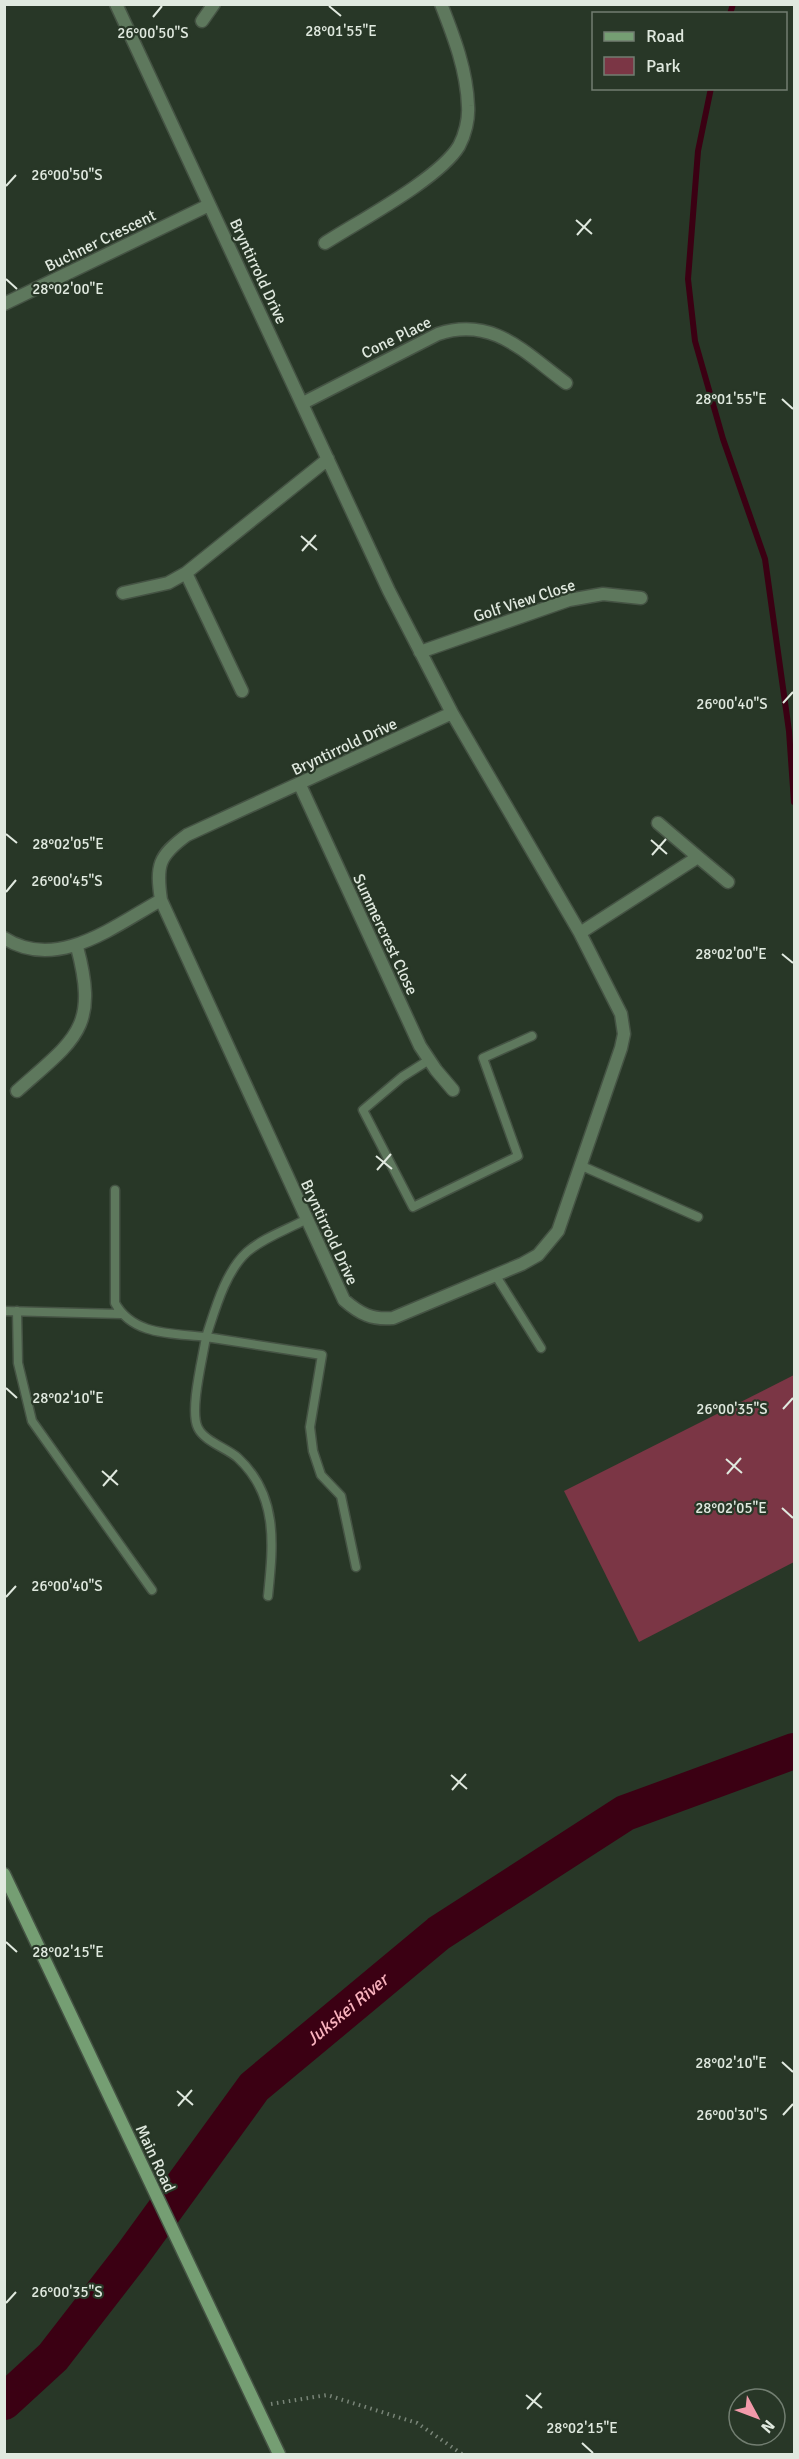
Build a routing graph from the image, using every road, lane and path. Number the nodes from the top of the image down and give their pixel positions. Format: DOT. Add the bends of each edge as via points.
graph roads {
  1 [pos="116,4"];
  2 [pos="214,4"];
  3 [pos="441,4"];
  4 [pos="202,21"];
  5 [pos="209,204"];
  6 [pos="325,243"];
  7 [pos="4,304"];
  8 [pos="566,382"];
  9 [pos="303,403"];
  10 [pos="328,459"];
  11 [pos="186,573"];
  12 [pos="123,593"];
  13 [pos="641,598"];
  14 [pos="420,652"];
  15 [pos="242,691"];
  16 [pos="452,713"];
  17 [pos="300,785"];
  18 [pos="658,823"];
  19 [pos="698,857"];
  20 [pos="728,882"];
  21 [pos="160,900"];
  22 [pos="580,933"];
  23 [pos="4,938"];
  24 [pos="77,946"];
  25 [pos="532,1036"];
  26 [pos="429,1060"];
  27 [pos="17,1090"];
  28 [pos="453,1090"];
  29 [pos="582,1166"];
  30 [pos="115,1190"];
  31 [pos="698,1217"];
  32 [pos="305,1220"];
  33 [pos="496,1276"];
  34 [pos="4,1311"];
  35 [pos="17,1311"];
  36 [pos="121,1314"];
  37 [pos="206,1337"];
  38 [pos="541,1348"];
  39 [pos="356,1567"];
  40 [pos="152,1590"];
  41 [pos="268,1596"];
  42 [pos="4,1874"];
  43 [pos="256,2406"];
  44 [pos="279,2454"];
  45 [pos="462,2454"];
  1 -- 5 [label="street, Bryntirrold Drive"];
  2 -- 4 [label="street"];
  3 -- 6 [label="street" via="465,76 469,108 458,147 424,179"];
  5 -- 7 [label="street, Buchner Crescent"];
  5 -- 9 [label="street, Bryntirrold Drive"];
  8 -- 9 [label="street, Cone Place" via="499,334 458,328 438,334"];
  9 -- 10 [label="street, Bryntirrold Drive"];
  10 -- 11 [label="street"];
  10 -- 14 [label="street, Bryntirrold Drive"];
  11 -- 12 [label="street" via="168,583"];
  11 -- 15 [label="street"];
  13 -- 14 [label="street, Golf View Close" via="603,594 569,600"];
  14 -- 16 [label="street, Bryntirrold Drive"];
  16 -- 17 [label="street, Bryntirrold Drive"];
  16 -- 22 [label="street, Bryntirrold Drive"];
  17 -- 21 [label="street, Bryntirrold Drive" via="187,835 171,847 160,862 157,876"];
  17 -- 26 [label="street, Summercrest Close"];
  18 -- 19 [label="street"];
  19 -- 20 [label="street"];
  19 -- 22 [label="street"];
  21 -- 24 [label="street"];
  21 -- 32 [label="street, Bryntirrold Drive"];
  22 -- 29 [label="street, Bryntirrold Drive" via="616,999 624,1034"];
  23 -- 24 [label="street" via="32,950"];
  24 -- 27 [label="street" via="86,982 79,1029 69,1044"];
  25 -- 26 [label="lane" via="483,1058 518,1156 413,1207 363,1110"];
  26 -- 28 [label="street, Summercrest Close"];
  29 -- 31 [label="lane"];
  29 -- 33 [label="street, Bryntirrold Drive" via="550,1243 538,1255"];
  30 -- 36 [label="lane" via="115,1304"];
  32 -- 33 [label="street, Bryntirrold Drive" via="344,1300 375,1320 393,1318"];
  32 -- 37 [label="lane" via="257,1245 238,1262"];
  33 -- 38 [label="lane"];
  34 -- 35 [label="lane"];
  35 -- 36 [label="lane"];
  35 -- 40 [label="lane" via="18,1364 32,1421"];
  36 -- 37 [label="lane" via="144,1329"];
  37 -- 39 [label="lane" via="322,1355 310,1427 312,1451 321,1475 341,1496"];
  37 -- 41 [label="lane" via="195,1418 203,1434 246,1467 269,1506 272,1553"];
  42 -- 43 [label="main road, Main Road"];
  43 -- 44 [label="main road, Main Road"];
  43 -- 45 [label="path" via="327,2395 417,2423"];
}
